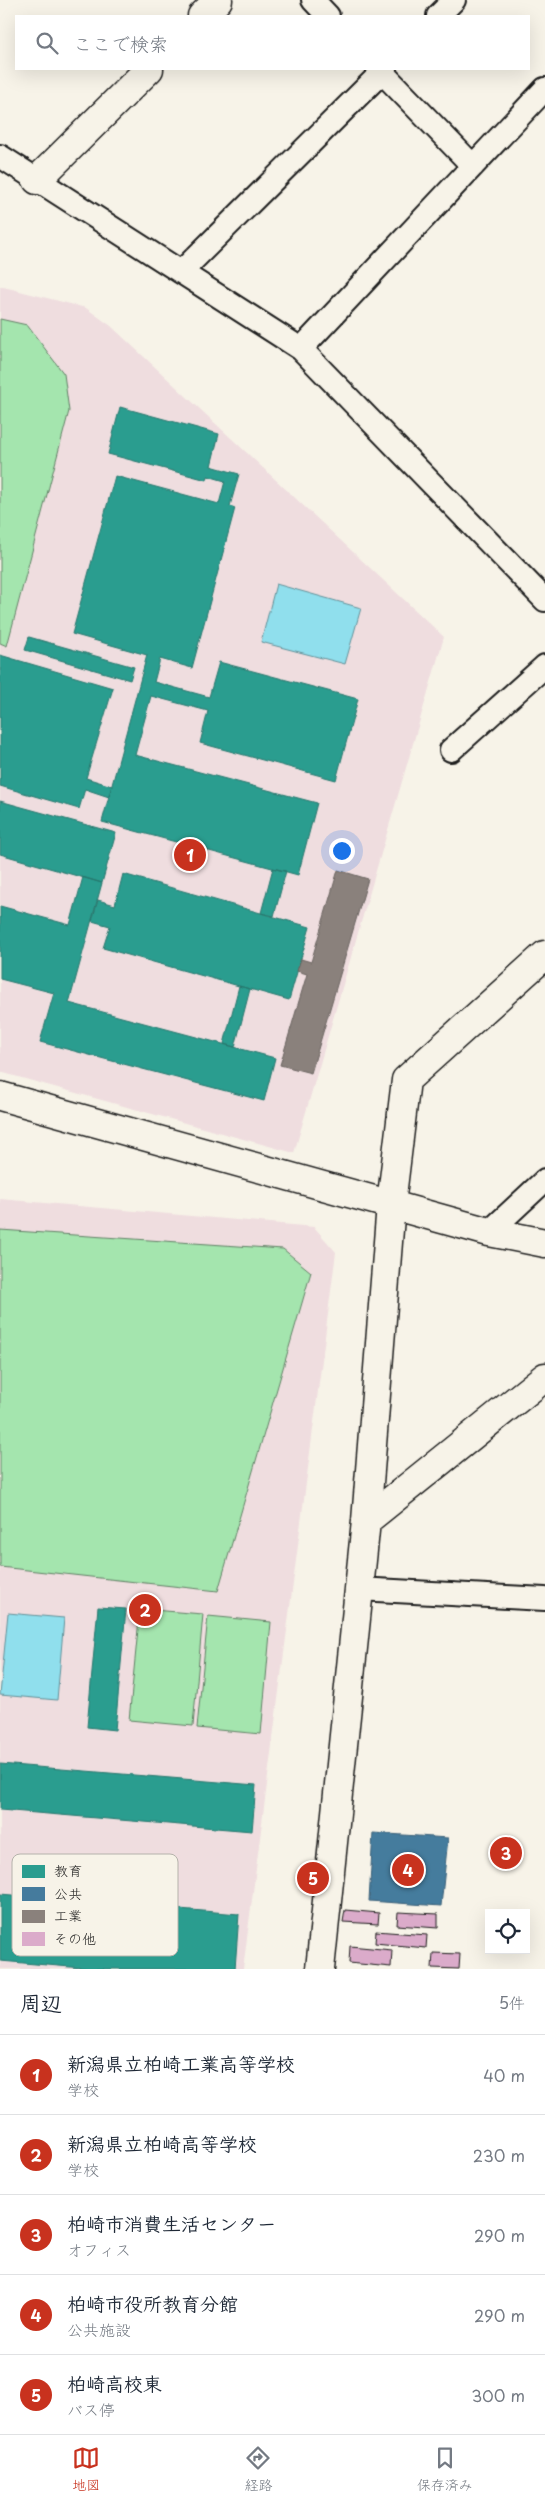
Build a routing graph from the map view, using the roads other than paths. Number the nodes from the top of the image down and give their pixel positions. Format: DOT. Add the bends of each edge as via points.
graph roads {
  1 [pos="218,0"];
  2 [pos="312,0"];
  3 [pos="454,0"];
  4 [pos="203,15"];
  5 [pos="327,15"];
  6 [pos="439,15"];
  7 [pos="148,70"];
  8 [pos="382,70"];
  9 [pos="545,89"];
  10 [pos="0,156"];
  11 [pos="473,166"];
  12 [pos="37,180"];
  13 [pos="181,272"];
  14 [pos="301,349"];
  15 [pos="545,600"];
  16 [pos="545,666"];
  17 [pos="451,750"];
  18 [pos="545,955"];
  19 [pos="0,1096"];
  20 [pos="545,1180"];
  21 [pos="392,1204"];
  22 [pos="489,1232"];
  23 [pos="545,1243"];
  24 [pos="545,1377"];
  25 [pos="366,1521"];
  26 [pos="358,1589"];
  27 [pos="545,1599"];
  28 [pos="320,1969"];
  1 -- 4 [label="street"];
  2 -- 5 [label="street"];
  3 -- 6 [label="street"];
  7 -- 12 [label="street"];
  8 -- 11 [label="street"];
  8 -- 13 [label="street"];
  9 -- 11 [label="street"];
  10 -- 12 [label="street"];
  11 -- 14 [label="street"];
  12 -- 13 [label="street"];
  13 -- 14 [label="street"];
  14 -- 15 [label="street"];
  16 -- 17 [label="street"];
  18 -- 21 [label="street" via="406,1080"];
  19 -- 21 [label="street"];
  20 -- 22 [label="street"];
  21 -- 22 [label="street"];
  21 -- 25 [label="street"];
  22 -- 23 [label="street"];
  24 -- 25 [label="street"];
  25 -- 26 [label="street"];
  26 -- 27 [label="street"];
  26 -- 28 [label="street"];
}
